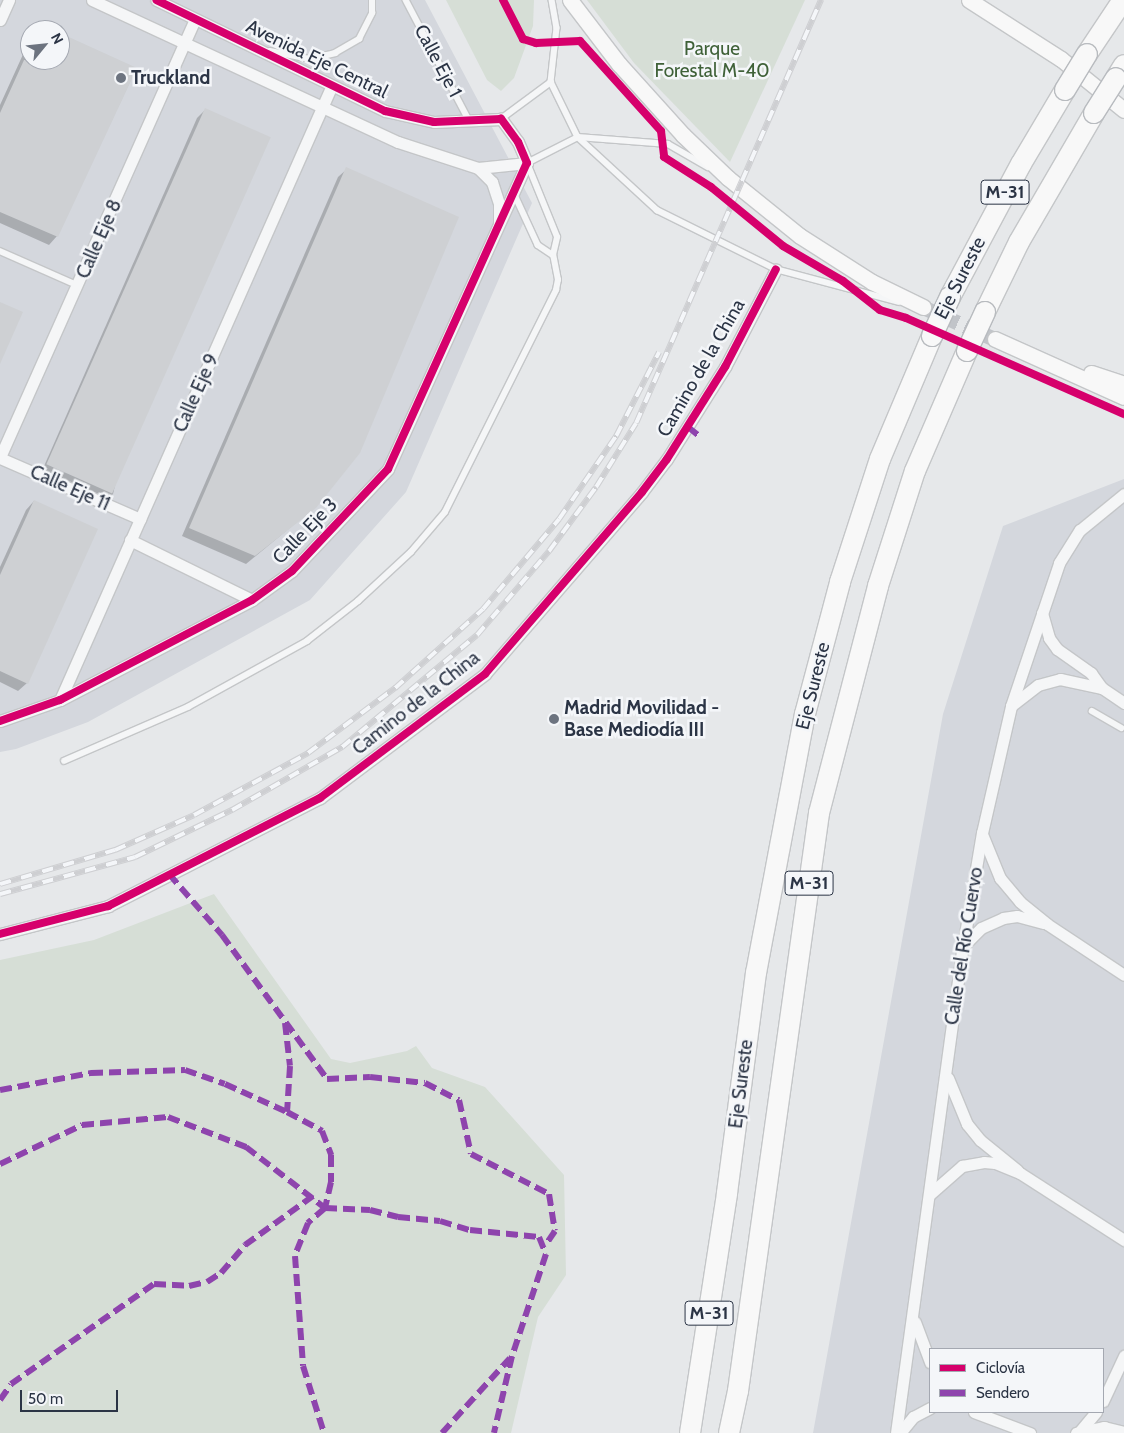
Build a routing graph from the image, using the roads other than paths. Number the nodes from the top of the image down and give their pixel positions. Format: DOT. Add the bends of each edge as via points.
graph roads {
  1 [pos="9,0"];
  2 [pos="92,0"];
  3 [pos="156,0"];
  4 [pos="372,0"];
  5 [pos="406,0"];
  6 [pos="552,0"];
  7 [pos="570,0"];
  8 [pos="969,0"];
  9 [pos="1123,0"];
  10 [pos="0,20"];
  11 [pos="195,20"];
  12 [pos="184,45"];
  13 [pos="263,50"];
  14 [pos="1120,72"];
  15 [pos="551,82"];
  16 [pos="332,85"];
  17 [pos="323,106"];
  18 [pos="1123,110"];
  19 [pos="501,119"];
  20 [pos="470,122"];
  21 [pos="578,137"];
  22 [pos="527,163"];
  23 [pos="478,168"];
  24 [pos="728,178"];
  25 [pos="514,193"];
  26 [pos="498,228"];
  27 [pos="0,251"];
  28 [pos="553,256"];
  29 [pos="776,269"];
  30 [pos="79,286"];
  31 [pos="924,307"];
  32 [pos="995,339"];
  33 [pos="1011,346"];
  34 [pos="1124,384"];
  35 [pos="1124,397"];
  36 [pos="0,457"];
  37 [pos="1124,494"];
  38 [pos="140,519"];
  39 [pos="130,540"];
  40 [pos="252,600"];
  41 [pos="1041,610"];
  42 [pos="1102,688"];
  43 [pos="60,700"];
  44 [pos="1124,703"];
  45 [pos="1011,706"];
  46 [pos="1092,711"];
  47 [pos="0,721"];
  48 [pos="1121,728"];
  49 [pos="64,761"];
  50 [pos="982,833"];
  51 [pos="1047,924"];
  52 [pos="0,934"];
  53 [pos="963,946"];
  54 [pos="1124,975"];
  55 [pos="946,1070"];
  56 [pos="1020,1173"];
  57 [pos="930,1194"];
  58 [pos="1124,1240"];
  59 [pos="913,1313"];
  60 [pos="1124,1356"];
  61 [pos="929,1360"];
  62 [pos="1104,1399"];
  63 [pos="929,1409"];
  64 [pos="1095,1413"];
  65 [pos="987,1416"];
  66 [pos="1078,1432"];
  67 [pos="1124,1432"];
  68 [pos="690,1433"];
  69 [pos="729,1433"];
  70 [pos="896,1433"];
  71 [pos="900,1433"];
  72 [pos="1005,1433"];
  73 [pos="1030,1433"];
  1 -- 10 [label="street"];
  2 -- 12 [label="street, Avenida Eje Central"];
  3 -- 11 [label="street, Avenida Eje Central"];
  4 -- 13 [label="lane" via="372,13 359,39 335,53 310,59"];
  5 -- 20 [label="lane, Calle Eje 1"];
  6 -- 15 [label="lane" via="557,28"];
  7 -- 24 [label="main road" via="619,64 683,135"];
  8 -- 18 [label="main road" via="1061,59"];
  9 -- 68 [label="highway, Eje Sureste / M-31, bridge" via="1021,164 950,297 880,459 840,582 805,714 756,973 727,1193"];
  11 -- 12 [label="street, Calle Eje 8"];
  11 -- 13 [label="street, Avenida Eje Central"];
  12 -- 17 [label="street, Avenida Eje Central"];
  12 -- 30 [label="street, Calle Eje 8"];
  13 -- 16 [label="street, Avenida Eje Central"];
  14 -- 69 [label="highway, Eje Sureste / M-31, bridge" via="1019,242 984,312 908,490 878,586 820,813 738,1392"];
  15 -- 19 [label="lane"];
  15 -- 21 [label="lane"];
  16 -- 17 [label="street, Calle Eje 9"];
  16 -- 20 [label="street, Avenida Eje Central" via="385,111 434,122"];
  17 -- 23 [label="street, Avenida Eje Central" via="398,142"];
  17 -- 38 [label="street, Calle Eje 9"];
  19 -- 20 [label="street, Avenida Eje Central"];
  19 -- 22 [label="street" via="518,142"];
  21 -- 22 [label="lane"];
  21 -- 24 [label="lane" via="668,144"];
  21 -- 29 [label="lane" via="657,210"];
  22 -- 23 [label="street"];
  22 -- 25 [label="street"];
  22 -- 28 [label="lane" via="557,237"];
  23 -- 26 [label="street, Calle Eje 3" via="492,182 499,204"];
  24 -- 31 [label="main road" via="800,236 872,282"];
  25 -- 26 [label="street"];
  25 -- 28 [label="lane" via="538,245"];
  26 -- 40 [label="street, Calle Eje 3" via="388,469 292,571"];
  27 -- 30 [label="lane"];
  28 -- 49 [label="lane" via="558,280 556,290 458,490 445,512 411,552 329,624 261,669 188,708"];
  29 -- 31 [label="lane" via="868,296"];
  29 -- 52 [label="street, Camino de la China" via="721,374 666,459 642,492 485,674 320,798 108,906"];
  30 -- 36 [label="street, Calle Eje 8"];
  32 -- 33 [label="main road"];
  33 -- 34 [label="main road"];
  33 -- 35 [label="main road"];
  36 -- 38 [label="street, Calle Eje 11"];
  37 -- 41 [label="street, Calle del Río Cuervo" via="1095,516 1068,546"];
  38 -- 39 [label="street, Calle Eje 9"];
  39 -- 40 [label="street"];
  39 -- 43 [label="street, Calle Eje 9"];
  40 -- 43 [label="street, Calle Eje 3"];
  41 -- 42 [label="street" via="1044,625 1057,649 1091,673"];
  41 -- 45 [label="street, Calle del Río Cuervo"];
  42 -- 44 [label="street"];
  42 -- 45 [label="street" via="1072,680 1050,681 1038,685"];
  43 -- 47 [label="street, Calle Eje 3"];
  45 -- 50 [label="street, Calle del Río Cuervo"];
  46 -- 48 [label="lane"];
  50 -- 51 [label="street" via="1000,878 1020,902"];
  50 -- 53 [label="street, Calle del Río Cuervo"];
  51 -- 53 [label="street" via="1031,918 1003,918 981,928"];
  51 -- 54 [label="street"];
  53 -- 55 [label="street, Calle del Río Cuervo"];
  55 -- 56 [label="street" via="954,1098 967,1124 980,1140"];
  55 -- 57 [label="street, Calle del Río Cuervo"];
  56 -- 57 [label="street" via="995,1163 973,1163 952,1171"];
  56 -- 58 [label="street"];
  57 -- 59 [label="street, Calle del Río Cuervo"];
  59 -- 61 [label="street"];
  59 -- 70 [label="street, Calle del Río Cuervo"];
  60 -- 62 [label="street"];
  63 -- 71 [label="street" via="914,1417"];
  64 -- 66 [label="street"];
  65 -- 72 [label="street"];
  65 -- 73 [label="street"];
  66 -- 67 [label="street" via="1104,1427"];
}
